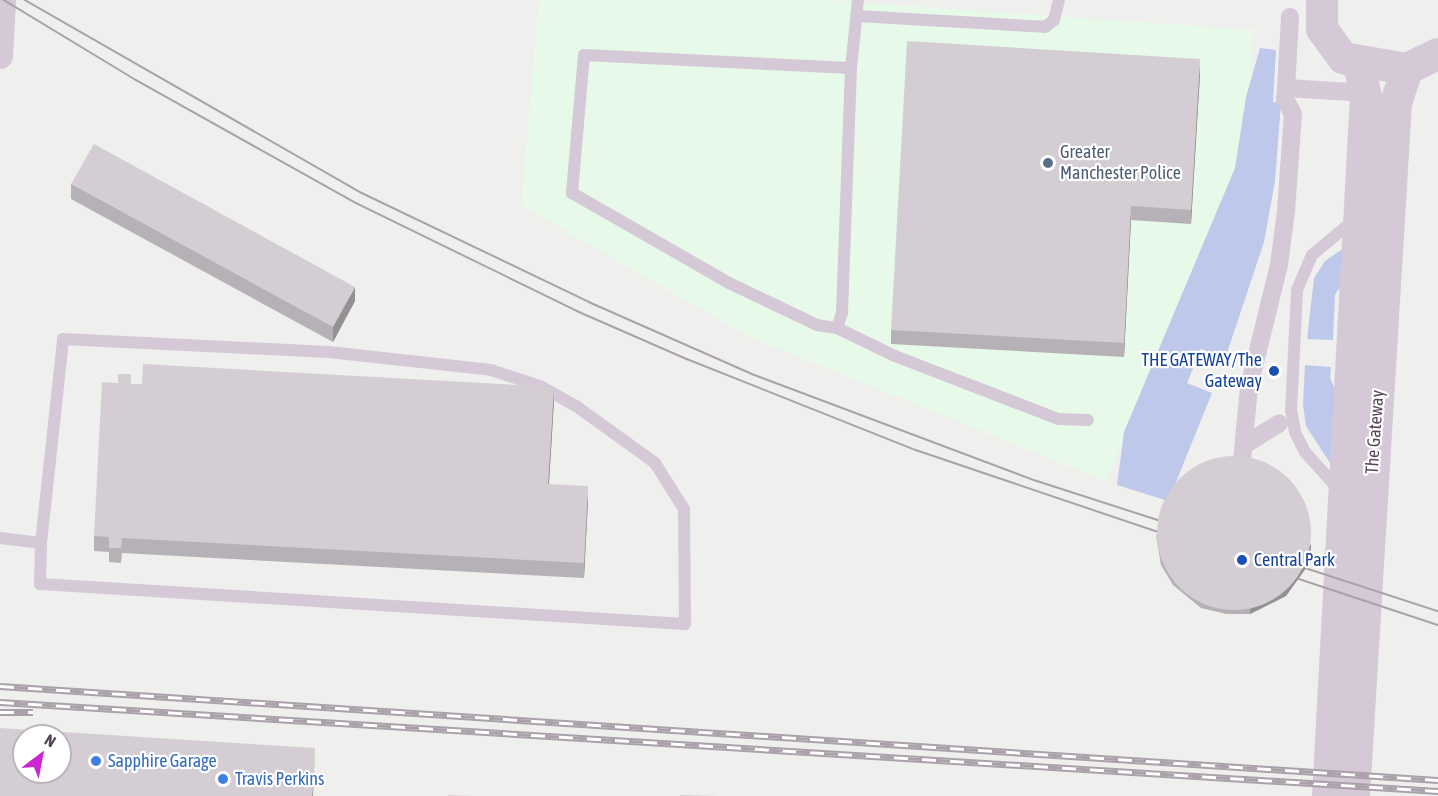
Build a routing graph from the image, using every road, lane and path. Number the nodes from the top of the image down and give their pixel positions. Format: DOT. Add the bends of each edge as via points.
graph roads {
  1 [pos="3,0"];
  2 [pos="858,0"];
  3 [pos="1059,0"];
  4 [pos="1322,0"];
  5 [pos="857,16"];
  6 [pos="1290,17"];
  7 [pos="1438,54"];
  8 [pos="0,56"];
  9 [pos="851,68"];
  10 [pos="1407,69"];
  11 [pos="1355,78"];
  12 [pos="1286,88"];
  13 [pos="1361,214"];
  14 [pos="837,328"];
  15 [pos="1088,420"];
  16 [pos="1279,423"];
  17 [pos="1358,495"];
  18 [pos="0,538"];
  19 [pos="40,543"];
  20 [pos="1328,796"];
  21 [pos="1354,796"];
  1 -- 8 [label="street"];
  2 -- 5 [label="lane"];
  3 -- 5 [label="lane" via="1054,21 1045,27"];
  4 -- 11 [label="street" via="1322,29"];
  5 -- 9 [label="lane"];
  6 -- 12 [label="street"];
  7 -- 10 [label="street"];
  9 -- 14 [label="lane" via="842,313"];
  9 -- 14 [label="lane" via="584,55 572,193 729,283 817,325"];
  10 -- 11 [label="street"];
  10 -- 17 [label="street, The Gateway" via="1396,103"];
  11 -- 12 [label="street"];
  11 -- 13 [label="street, The Gateway" via="1366,97"];
  12 -- 16 [label="street" via="1285,99 1293,114 1280,265 1249,387 1244,452"];
  13 -- 17 [label="street, The Gateway"];
  13 -- 17 [label="lane" via="1312,255 1297,290 1291,410 1295,432 1305,452"];
  14 -- 15 [label="lane" via="895,356 1058,419"];
  17 -- 20 [label="street, The Gateway"];
  17 -- 21 [label="street, The Gateway"];
  18 -- 19 [label="lane"];
  19 -- 19 [label="lane" via="63,339 329,352 491,370 540,386 576,406 655,463 684,509 685,624 40,584"];
}
